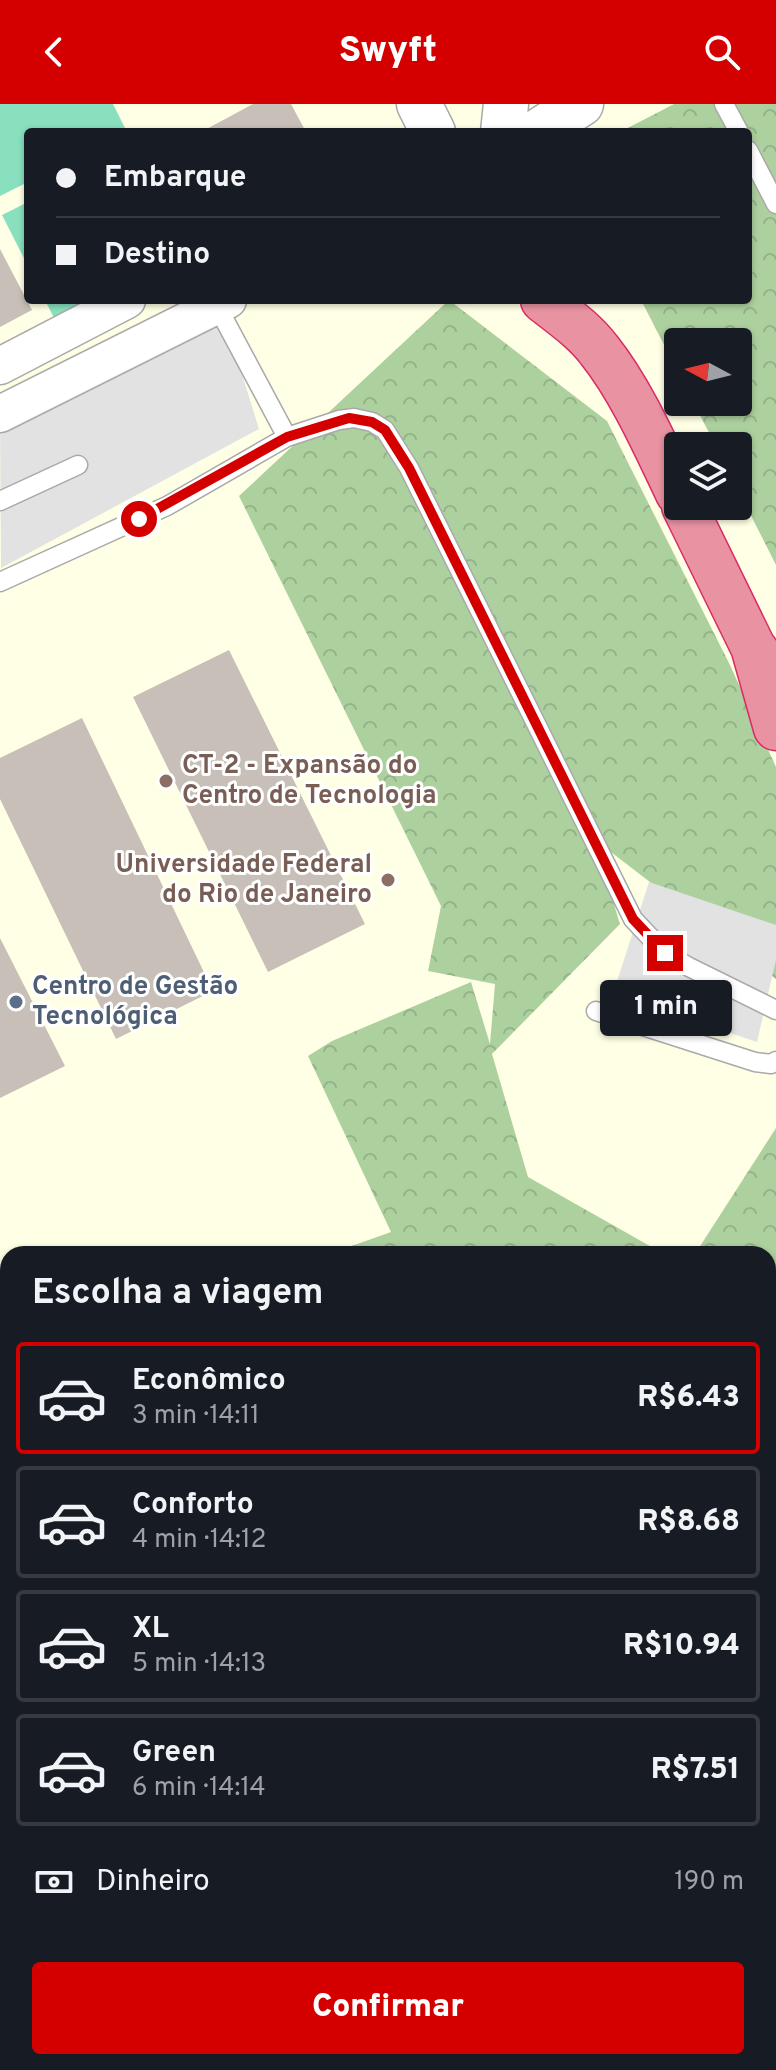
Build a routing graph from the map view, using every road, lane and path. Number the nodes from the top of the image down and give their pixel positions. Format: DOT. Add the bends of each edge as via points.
graph roads {
  1 [pos="419,104"];
  2 [pos="506,104"];
  3 [pos="581,104"];
  4 [pos="724,104"];
  5 [pos="431,128"];
  6 [pos="503,128"];
  7 [pos="543,128"];
  8 [pos="737,128"];
  9 [pos="752,158"];
  10 [pos="776,204"];
  11 [pos="119,304"];
  12 [pos="221,304"];
  13 [pos="223,304"];
  14 [pos="548,304"];
  15 [pos="0,366"];
  16 [pos="0,414"];
  17 [pos="287,437"];
  18 [pos="78,465"];
  19 [pos="664,466"];
  20 [pos="0,501"];
  21 [pos="691,520"];
  22 [pos="0,582"];
  23 [pos="765,662"];
  24 [pos="776,728"];
  25 [pos="776,1010"];
  26 [pos="596,1011"];
  27 [pos="776,1061"];
  1 -- 5 [label="street"];
  2 -- 6 [label="street"];
  3 -- 7 [label="street"];
  4 -- 8 [label="lane"];
  9 -- 10 [label="lane"];
  11 -- 15 [label="street"];
  12 -- 16 [label="street"];
  13 -- 17 [label="lane"];
  14 -- 19 [label="highway" via="600,351"];
  17 -- 22 [label="lane" via="167,506"];
  17 -- 25 [label="lane" via="349,418 385,430 409,468 633,919 665,953"];
  18 -- 20 [label="lane"];
  21 -- 23 [label="highway"];
  23 -- 24 [label="highway"];
  26 -- 27 [label="lane" via="755,1062"];
}
